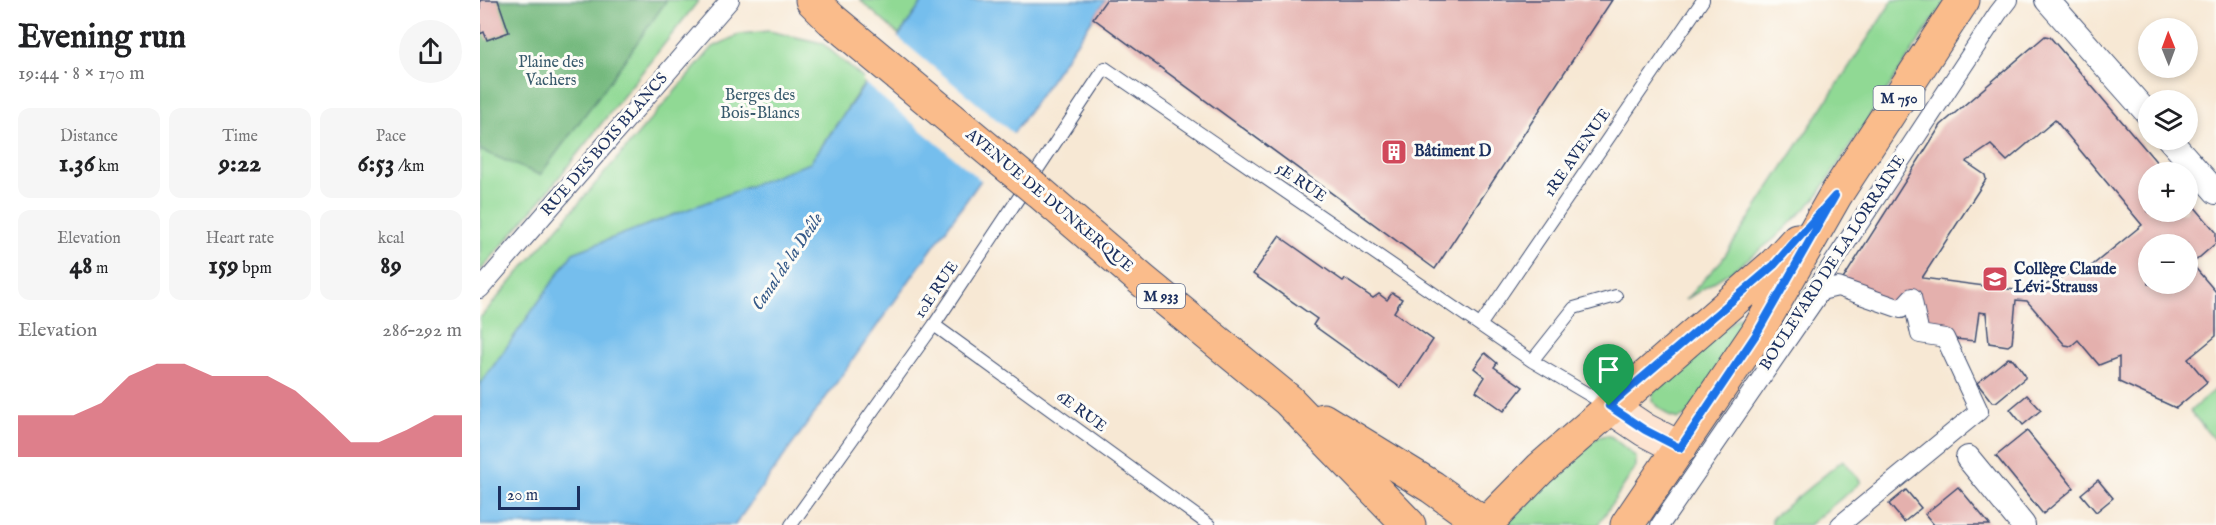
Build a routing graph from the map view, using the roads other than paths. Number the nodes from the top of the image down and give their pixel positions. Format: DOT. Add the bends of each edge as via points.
graph roads {
  1 [pos="730,0"];
  2 [pos="1703,0"];
  3 [pos="1963,0"];
  4 [pos="2008,0"];
  5 [pos="2047,0"];
  6 [pos="821,10"];
  7 [pos="1105,68"];
  8 [pos="2138,103"];
  9 [pos="2179,150"];
  10 [pos="2216,192"];
  11 [pos="1835,196"];
  12 [pos="480,289"];
  13 [pos="1616,296"];
  14 [pos="1481,324"];
  15 [pos="934,325"];
  16 [pos="1532,361"];
  17 [pos="1288,400"];
  18 [pos="1609,406"];
  19 [pos="1680,448"];
  20 [pos="1968,458"];
  21 [pos="791,525"];
  22 [pos="1209,525"];
  23 [pos="1409,525"];
  24 [pos="1485,525"];
  25 [pos="1627,525"];
  26 [pos="1655,525"];
  27 [pos="1660,525"];
  28 [pos="1840,525"];
  29 [pos="2023,525"];
  1 -- 12 [label="street, RUE DES BOIS BLANCS"];
  2 -- 14 [label="lane, 1RE AVENUE"];
  3 -- 11 [label="main road, BOULEVARD DE LA LORRAINE / M 750"];
  4 -- 26 [label="street, BOULEVARD DE LA LORRAINE" via="1756,381"];
  5 -- 8 [label="street"];
  6 -- 17 [label="main road, AVENUE DE DUNKERQUE / M 933, bridge"];
  7 -- 14 [label="lane, 5E RUE"];
  7 -- 15 [label="lane, 10E RUE"];
  9 -- 10 [label="street"];
  11 -- 18 [label="main road, BOULEVARD DE LA LORRAINE / M 750" via="1774,265"];
  11 -- 19 [label="main road, BOULEVARD DE LA LORRAINE / M 750" via="1757,333"];
  13 -- 16 [label="lane" via="1574,308"];
  14 -- 16 [label="lane, 5E RUE"];
  15 -- 21 [label="lane, 10E RUE"];
  15 -- 22 [label="lane, 6E RUE"];
  16 -- 18 [label="lane, 5E RUE"];
  17 -- 23 [label="main road, AVENUE DE DUNKERQUE / M 933"];
  17 -- 24 [label="main road, AVENUE DE DUNKERQUE / M 933" via="1432,487"];
  18 -- 19 [label="main road"];
  18 -- 24 [label="main road, BOULEVARD DE LA LORRAINE / M 750"];
  19 -- 25 [label="main road, BOULEVARD DE LA LORRAINE / M 750"];
  20 -- 29 [label="street"];
  27 -- 28 [label="street" via="1821,291 1838,287 1901,309 1912,297 1920,334 1945,338 1979,411"];
}
